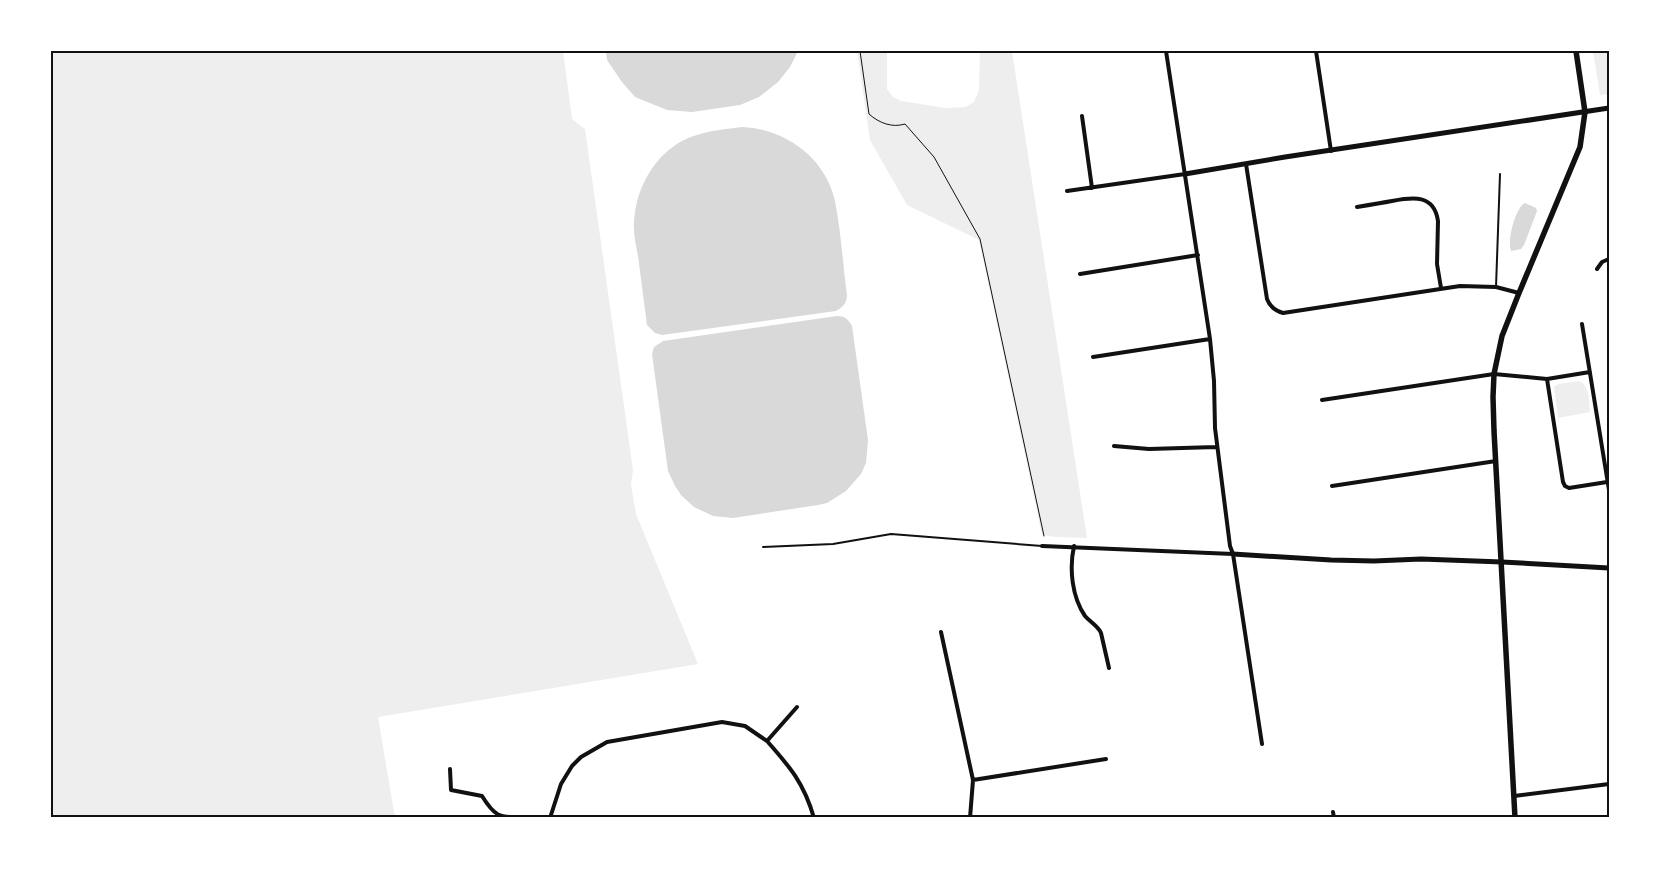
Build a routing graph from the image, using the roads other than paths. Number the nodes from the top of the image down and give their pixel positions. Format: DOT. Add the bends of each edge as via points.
graph roads {
  1 [pos="1166,51"];
  2 [pos="1316,51"];
  3 [pos="1576,51"];
  4 [pos="1609,108"];
  5 [pos="1584,112"];
  6 [pos="1082,116"];
  7 [pos="1331,151"];
  8 [pos="1246,164"];
  9 [pos="1184,174"];
  10 [pos="1500,174"];
  11 [pos="1092,188"];
  12 [pos="1067,191"];
  13 [pos="1357,207"];
  14 [pos="1198,255"];
  15 [pos="1609,259"];
  16 [pos="1597,269"];
  17 [pos="1080,274"];
  18 [pos="1496,287"];
  19 [pos="1441,288"];
  20 [pos="1519,293"];
  21 [pos="1582,324"];
  22 [pos="1210,339"];
  23 [pos="1093,357"];
  24 [pos="1590,372"];
  25 [pos="1494,374"];
  26 [pos="1547,379"];
  27 [pos="1322,400"];
  28 [pos="1114,446"];
  29 [pos="1216,447"];
  30 [pos="1496,461"];
  31 [pos="1608,482"];
  32 [pos="1332,486"];
  33 [pos="1609,490"];
  34 [pos="1042,546"];
  35 [pos="1074,546"];
  36 [pos="763,548"];
  37 [pos="1233,554"];
  38 [pos="1502,562"];
  39 [pos="1609,568"];
  40 [pos="941,632"];
  41 [pos="1109,668"];
  42 [pos="797,707"];
  43 [pos="767,741"];
  44 [pos="1262,744"];
  45 [pos="1106,759"];
  46 [pos="450,769"];
  47 [pos="973,780"];
  48 [pos="1609,784"];
  49 [pos="1514,796"];
  50 [pos="1333,812"];
  51 [pos="534,818"];
  52 [pos="550,818"];
  53 [pos="814,818"];
  54 [pos="970,818"];
  55 [pos="1334,818"];
  56 [pos="1515,818"];
  1 -- 9 [label="street"];
  2 -- 7 [label="street"];
  3 -- 5 [label="main road"];
  4 -- 5 [label="street"];
  5 -- 7 [label="street"];
  5 -- 20 [label="main road" via="1580,147"];
  6 -- 11 [label="street"];
  7 -- 8 [label="street"];
  8 -- 9 [label="street"];
  8 -- 19 [label="street" via="1267,300 1273,308 1282,313"];
  9 -- 11 [label="street"];
  9 -- 14 [label="street"];
  10 -- 18 [label="lane"];
  11 -- 12 [label="street"];
  13 -- 19 [label="street" via="1411,198 1428,202 1437,215 1437,264"];
  14 -- 17 [label="street"];
  14 -- 22 [label="street"];
  15 -- 16 [label="street"];
  18 -- 19 [label="street"];
  18 -- 20 [label="street"];
  20 -- 25 [label="main road" via="1502,336"];
  21 -- 24 [label="street"];
  22 -- 23 [label="street"];
  22 -- 29 [label="street"];
  24 -- 26 [label="street"];
  24 -- 31 [label="street"];
  25 -- 26 [label="street"];
  25 -- 27 [label="street"];
  25 -- 30 [label="main road"];
  26 -- 31 [label="street" via="1565,486"];
  28 -- 29 [label="street"];
  29 -- 37 [label="street"];
  30 -- 32 [label="street"];
  30 -- 38 [label="main road"];
  31 -- 33 [label="street"];
  34 -- 35 [label="street"];
  34 -- 36 [label="lane" via="891,534 833,544"];
  35 -- 37 [label="street"];
  35 -- 41 [label="street" via="1072,571 1077,599 1085,615 1101,633"];
  37 -- 38 [label="street" via="1331,560"];
  37 -- 44 [label="street"];
  38 -- 39 [label="street"];
  38 -- 49 [label="main road"];
  40 -- 47 [label="street"];
  42 -- 43 [label="street"];
  43 -- 52 [label="street" via="745,726 722,722 608,742 572,766 561,784"];
  43 -- 53 [label="street" via="796,776 807,795"];
  45 -- 47 [label="street"];
  46 -- 51 [label="street" via="450,790 482,796 501,816"];
  47 -- 54 [label="street"];
  48 -- 49 [label="street"];
  49 -- 56 [label="main road"];
  50 -- 55 [label="street"];
}
